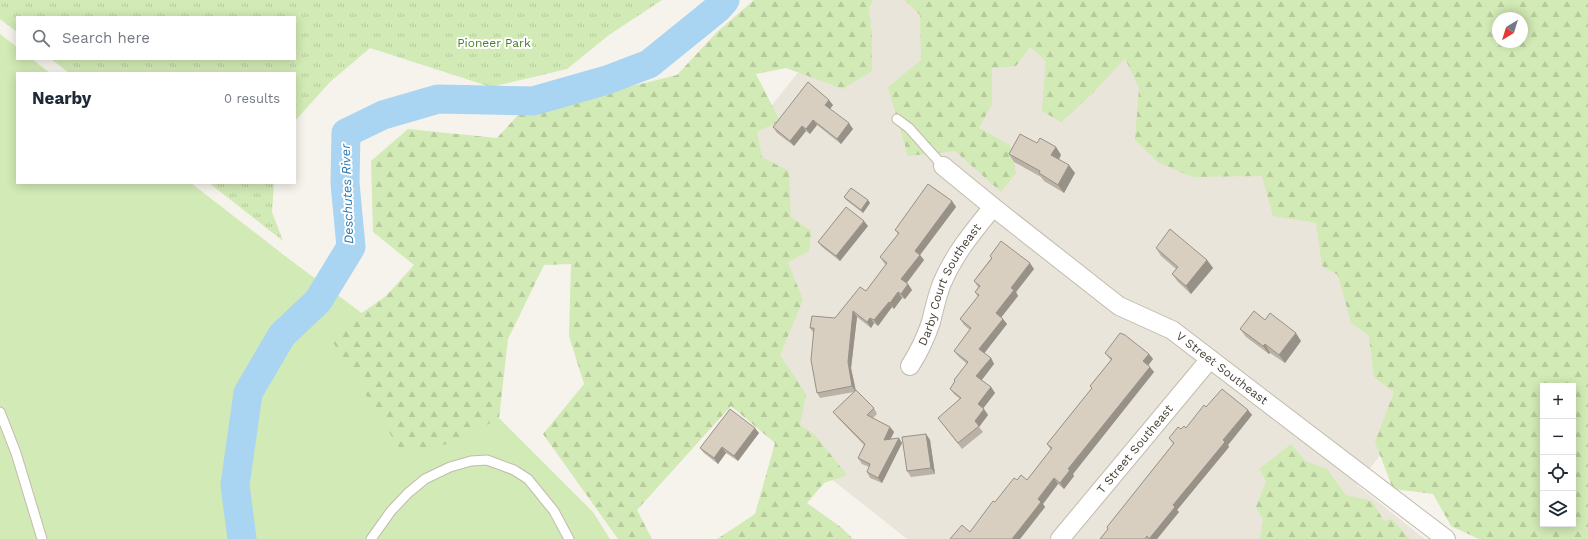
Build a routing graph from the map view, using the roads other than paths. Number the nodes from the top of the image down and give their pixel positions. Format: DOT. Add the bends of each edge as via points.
graph roads {
  1 [pos="897,119"];
  2 [pos="943,166"];
  3 [pos="992,208"];
  4 [pos="1210,359"];
  5 [pos="910,366"];
  6 [pos="0,412"];
  7 [pos="42,539"];
  8 [pos="371,539"];
  9 [pos="569,539"];
  10 [pos="1060,539"];
  11 [pos="1446,539"];
  1 -- 2 [label="lane" via="909,128"];
  2 -- 3 [label="street, V Street Southeast"];
  3 -- 4 [label="street, V Street Southeast" via="1119,306 1172,330"];
  3 -- 5 [label="street, Darby Court Southeast" via="958,251 941,285 924,339"];
  4 -- 10 [label="street, T Street Southeast"];
  4 -- 11 [label="street, V Street Southeast"];
  6 -- 7 [label="lane" via="16,453"];
  8 -- 9 [label="lane" via="391,511 425,479 450,467 487,460 514,470 528,479 554,511"];
}
